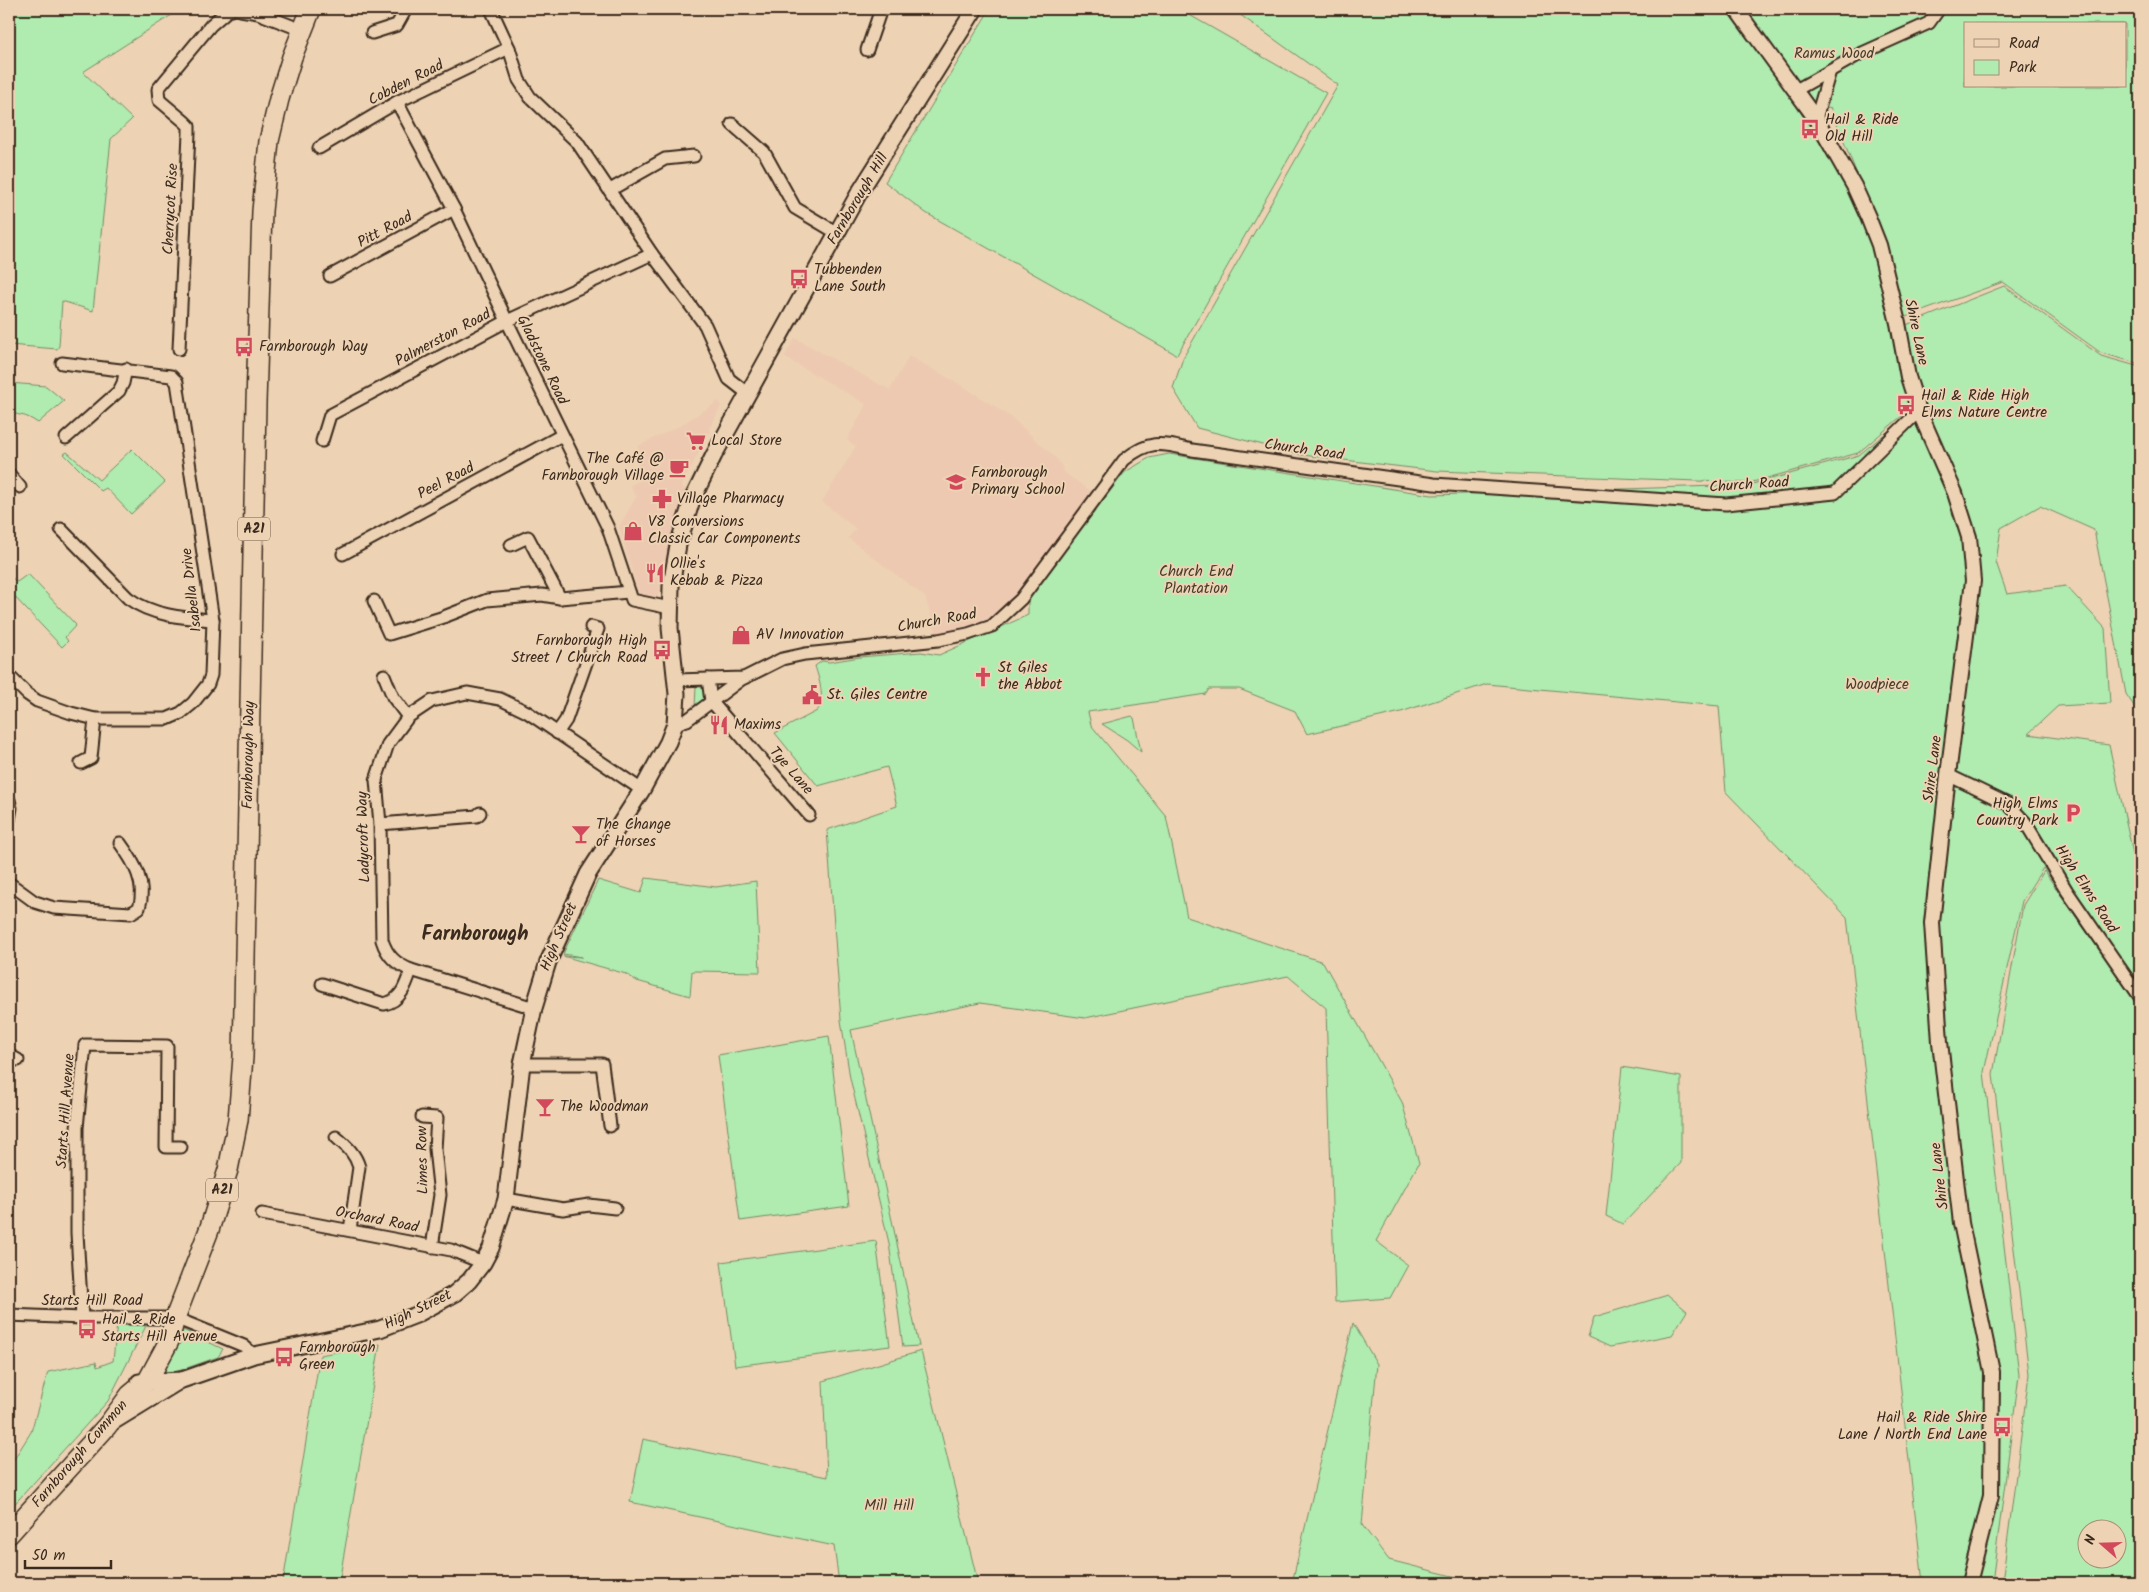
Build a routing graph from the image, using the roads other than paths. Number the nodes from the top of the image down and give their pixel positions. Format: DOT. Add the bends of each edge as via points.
graph roads {
  1 [pos="311,9"];
  2 [pos="406,9"];
  3 [pos="491,9"];
  4 [pos="881,9"];
  5 [pos="975,9"];
  6 [pos="1736,9"];
  7 [pos="1939,9"];
  8 [pos="302,30"];
  9 [pos="372,33"];
  10 [pos="509,48"];
  11 [pos="866,50"];
  12 [pos="1830,71"];
  13 [pos="1796,90"];
  14 [pos="397,102"];
  15 [pos="1816,119"];
  16 [pos="732,124"];
  17 [pos="319,148"];
  18 [pos="694,156"];
  19 [pos="610,190"];
  20 [pos="454,209"];
  21 [pos="837,233"];
  22 [pos="652,254"];
  23 [pos="330,276"];
  24 [pos="507,321"];
  25 [pos="179,349"];
  26 [pos="62,363"];
  27 [pos="126,369"];
  28 [pos="747,393"];
  29 [pos="1919,411"];
  30 [pos="562,435"];
  31 [pos="66,438"];
  32 [pos="322,441"];
  33 [pos="9,474"];
  34 [pos="20,486"];
  35 [pos="62,529"];
  36 [pos="511,545"];
  37 [pos="343,554"];
  38 [pos="629,592"];
  39 [pos="560,598"];
  40 [pos="374,601"];
  41 [pos="670,608"];
  42 [pos="213,620"];
  43 [pos="591,627"];
  44 [pos="384,675"];
  45 [pos="9,676"];
  46 [pos="744,678"];
  47 [pos="708,679"];
  48 [pos="676,680"];
  49 [pos="711,701"];
  50 [pos="408,717"];
  51 [pos="95,719"];
  52 [pos="675,724"];
  53 [pos="557,733"];
  54 [pos="81,763"];
  55 [pos="1948,774"];
  56 [pos="642,790"];
  57 [pos="9,800"];
  58 [pos="480,812"];
  59 [pos="809,815"];
  60 [pos="9,820"];
  61 [pos="380,824"];
  62 [pos="120,843"];
  63 [pos="9,883"];
  64 [pos="411,970"];
  65 [pos="322,984"];
  66 [pos="2140,997"];
  67 [pos="534,1008"];
  68 [pos="522,1064"];
  69 [pos="422,1117"];
  70 [pos="610,1126"];
  71 [pos="336,1137"];
  72 [pos="181,1147"];
  73 [pos="506,1199"];
  74 [pos="615,1208"];
  75 [pos="262,1214"];
  76 [pos="350,1230"];
  77 [pos="432,1247"];
  78 [pos="483,1264"];
  79 [pos="9,1316"];
  80 [pos="82,1318"];
  81 [pos="175,1318"];
  82 [pos="254,1355"];
  83 [pos="182,1380"];
  84 [pos="138,1387"];
  85 [pos="107,1426"];
  86 [pos="9,1534"];
  87 [pos="1968,1583"];
  1 -- 8 [label="highway, Farnborough Way / A21"];
  2 -- 9 [label="street" via="397,24"];
  3 -- 10 [label="street"];
  4 -- 11 [label="street"];
  5 -- 21 [label="main road, Farnborough Hill"];
  6 -- 13 [label="street, Shire Lane"];
  7 -- 12 [label="street" via="1929,22"];
  8 -- 25 [label="street, Cherrycot Rise" via="258,13 235,9 227,11 159,85 159,100 189,126"];
  8 -- 81 [label="highway, Farnborough Way / A21" via="274,121 260,236 240,1092 233,1147 222,1190"];
  10 -- 14 [label="street, Cobden Road"];
  10 -- 19 [label="street" via="519,80 530,97 577,142"];
  12 -- 13 [label="street"];
  12 -- 15 [label="street"];
  13 -- 15 [label="street, Shire Lane"];
  14 -- 17 [label="street, Cobden Road"];
  14 -- 20 [label="street, Gladstone Road"];
  15 -- 29 [label="street, Shire Lane" via="1854,186 1879,245 1908,377"];
  16 -- 21 [label="street" via="764,152 795,208"];
  18 -- 19 [label="street" via="665,160"];
  19 -- 22 [label="street"];
  20 -- 23 [label="street, Pitt Road"];
  20 -- 24 [label="street, Gladstone Road"];
  21 -- 28 [label="main road, Farnborough Hill"];
  22 -- 24 [label="street, Palmerston Road"];
  22 -- 28 [label="street" via="706,325 729,379"];
  24 -- 30 [label="street, Gladstone Road"];
  24 -- 32 [label="street, Palmerston Road" via="330,415"];
  26 -- 27 [label="street, Isabella Drive"];
  27 -- 31 [label="street" via="119,391"];
  27 -- 42 [label="street, Isabella Drive" via="171,376 177,382"];
  28 -- 41 [label="main road, High Street" via="692,500 676,555"];
  29 -- 46 [label="street, Church Road" via="1835,493 1726,504 1434,484 1192,450 1164,443 1139,448 1124,460 1021,599 992,626 938,640 805,654 782,659"];
  29 -- 55 [label="street, Shire Lane" via="1955,493 1969,537 1973,581"];
  30 -- 37 [label="street, Peel Road"];
  30 -- 38 [label="street, Gladstone Road" via="608,528"];
  33 -- 34 [label="street"];
  35 -- 42 [label="street" via="139,606 165,615"];
  36 -- 39 [label="street" via="528,537"];
  38 -- 39 [label="street"];
  38 -- 41 [label="street" via="636,602"];
  39 -- 40 [label="street" via="542,595 487,600 389,634"];
  41 -- 48 [label="main road, High Street"];
  42 -- 51 [label="street, Isabella Drive" via="211,675 193,703 167,719"];
  43 -- 53 [label="street" via="598,629 566,720"];
  44 -- 50 [label="street" via="393,697"];
  45 -- 51 [label="street, Isabella Drive" via="37,701"];
  46 -- 47 [label="street, Church Road"];
  46 -- 49 [label="street, Church Road"];
  47 -- 48 [label="street, Church Road"];
  47 -- 49 [label="street"];
  48 -- 52 [label="main road, High Street"];
  49 -- 52 [label="street, Church Road" via="687,720"];
  49 -- 59 [label="street, Tye Lane"];
  50 -- 53 [label="street, Ladycroft Way" via="432,701 467,693 500,699 528,712"];
  50 -- 61 [label="street, Ladycroft Way" via="388,744 376,780"];
  51 -- 54 [label="street" via="91,758"];
  52 -- 56 [label="main road, High Street"];
  53 -- 56 [label="street, Ladycroft Way"];
  55 -- 66 [label="street, High Elms Road" via="2008,804 2025,822 2067,891"];
  55 -- 87 [label="street, Shire Lane" via="1932,923 1940,1032 1961,1223 1992,1372 1991,1496"];
  56 -- 67 [label="main road, High Street" via="596,858 578,894 548,962"];
  57 -- 60 [label="street"];
  58 -- 61 [label="street" via="477,816"];
  61 -- 64 [label="street, Ladycroft Way" via="382,940 393,960"];
  62 -- 63 [label="street" via="135,866 141,886 139,908 131,913 45,906"];
  64 -- 65 [label="street" via="405,987 392,1003 384,1004"];
  64 -- 67 [label="street, Ladycroft Way"];
  67 -- 68 [label="main road, High Street"];
  68 -- 70 [label="street" via="602,1064"];
  68 -- 73 [label="main road, High Street"];
  69 -- 77 [label="street, Limes Row" via="437,1118 440,1195"];
  71 -- 76 [label="street" via="350,1150 359,1167"];
  72 -- 80 [label="street, Starts Hill Avenue" via="166,1147 167,1046 85,1045 77,1128 77,1233"];
  73 -- 74 [label="street" via="563,1209"];
  73 -- 78 [label="main road, High Street"];
  75 -- 76 [label="street, Orchard Road"];
  76 -- 77 [label="street, Orchard Road"];
  77 -- 78 [label="street, Orchard Road" via="466,1255"];
  78 -- 82 [label="main road, High Street" via="454,1294 398,1322 380,1329"];
  79 -- 80 [label="street, Starts Hill Road"];
  80 -- 81 [label="street, Starts Hill Road"];
  81 -- 82 [label="street" via="244,1346"];
  81 -- 84 [label="highway, Farnborough Common / A21" via="169,1341"];
  82 -- 83 [label="main road, High Street"];
  83 -- 84 [label="main road, High Street"];
  83 -- 85 [label="main road, High Street"];
  84 -- 85 [label="highway, Farnborough Common / A21"];
  85 -- 86 [label="highway, Farnborough Common / A21"];
}
